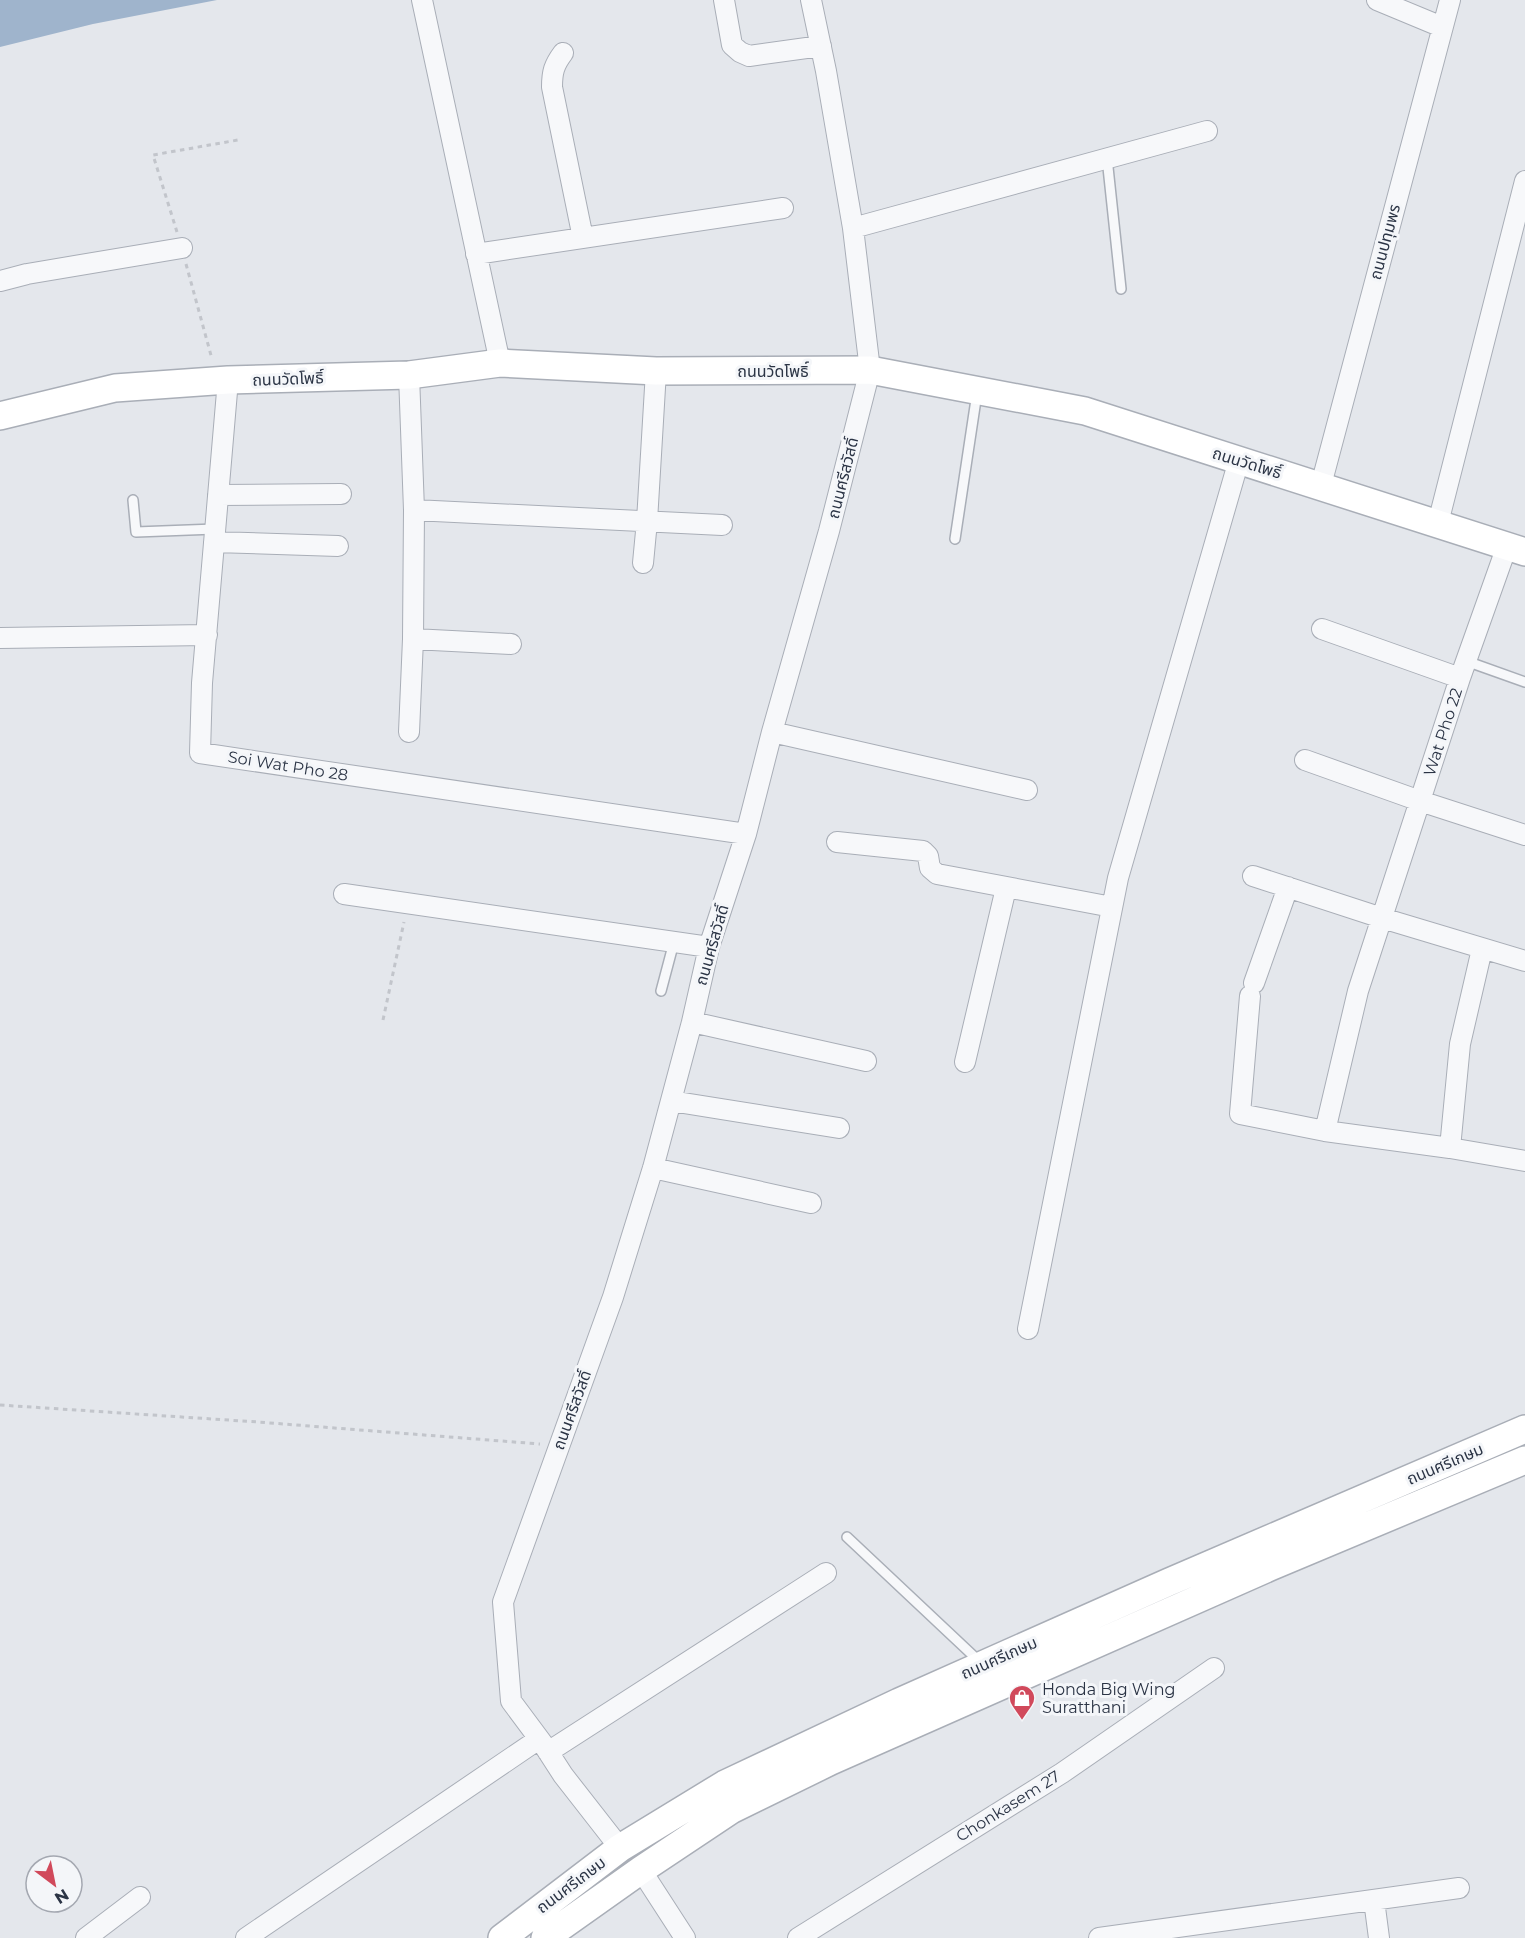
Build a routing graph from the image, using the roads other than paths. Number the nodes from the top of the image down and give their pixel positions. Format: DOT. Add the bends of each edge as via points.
graph roads {
  1 [pos="422,0"];
  2 [pos="724,0"];
  3 [pos="811,0"];
  4 [pos="1377,0"];
  5 [pos="1450,0"];
  6 [pos="1442,27"];
  7 [pos="821,46"];
  8 [pos="563,54"];
  9 [pos="1208,131"];
  10 [pos="1107,158"];
  11 [pos="1525,181"];
  12 [pos="783,208"];
  13 [pos="853,228"];
  14 [pos="583,238"];
  15 [pos="182,248"];
  16 [pos="476,254"];
  17 [pos="0,282"];
  18 [pos="1121,289"];
  19 [pos="500,363"];
  20 [pos="870,370"];
  21 [pos="656,371"];
  22 [pos="409,375"];
  23 [pos="228,380"];
  24 [pos="977,390"];
  25 [pos="0,416"];
  26 [pos="1239,460"];
  27 [pos="1320,485"];
  28 [pos="341,494"];
  29 [pos="218,495"];
  30 [pos="133,501"];
  31 [pos="414,510"];
  32 [pos="647,521"];
  33 [pos="1438,524"];
  34 [pos="722,525"];
  35 [pos="215,535"];
  36 [pos="955,539"];
  37 [pos="338,546"];
  38 [pos="1516,549"];
  39 [pos="643,563"];
  40 [pos="1322,629"];
  41 [pos="207,635"];
  42 [pos="0,638"];
  43 [pos="413,639"];
  44 [pos="511,644"];
  45 [pos="1463,669"];
  46 [pos="1525,681"];
  47 [pos="409,732"];
  48 [pos="772,732"];
  49 [pos="1305,760"];
  50 [pos="1027,790"];
  51 [pos="1420,801"];
  52 [pos="746,834"];
  53 [pos="1525,835"];
  54 [pos="837,842"];
  55 [pos="1253,876"];
  56 [pos="1288,887"];
  57 [pos="1006,888"];
  58 [pos="344,894"];
  59 [pos="1112,907"];
  60 [pos="1382,918"];
  61 [pos="674,942"];
  62 [pos="709,947"];
  63 [pos="1482,949"];
  64 [pos="1525,961"];
  65 [pos="661,992"];
  66 [pos="692,1022"];
  67 [pos="866,1061"];
  68 [pos="965,1062"];
  69 [pos="671,1101"];
  70 [pos="839,1128"];
  71 [pos="1325,1131"];
  72 [pos="1450,1148"];
  73 [pos="1525,1161"];
  74 [pos="653,1168"];
  75 [pos="811,1203"];
  76 [pos="1028,1329"];
  77 [pos="1525,1428"];
  78 [pos="1525,1460"];
  79 [pos="848,1537"];
  80 [pos="826,1573"];
  81 [pos="1169,1582"];
  82 [pos="1180,1606"];
  83 [pos="983,1665"];
  84 [pos="1214,1668"];
  85 [pos="543,1746"];
  86 [pos="620,1848"];
  87 [pos="641,1870"];
  88 [pos="1459,1888"];
  89 [pos="140,1897"];
  90 [pos="1374,1900"];
  91 [pos="86,1938"];
  92 [pos="246,1938"];
  93 [pos="502,1938"];
  94 [pos="545,1938"];
  95 [pos="685,1938"];
  96 [pos="798,1938"];
  97 [pos="1099,1938"];
  98 [pos="1379,1938"];
  1 -- 16 [label="street"];
  2 -- 7 [label="street" via="732,45 740,52 749,56"];
  3 -- 7 [label="street, ถนนศรีสวัสดิ์"];
  4 -- 6 [label="street"];
  5 -- 6 [label="street, ถนนปทุมพร"];
  6 -- 27 [label="street, ถนนปทุมพร"];
  7 -- 13 [label="street, ถนนศรีสวัสดิ์"];
  8 -- 14 [label="street" via="552,73 552,87"];
  9 -- 10 [label="street"];
  10 -- 13 [label="street"];
  10 -- 18 [label="lane"];
  11 -- 33 [label="street"];
  12 -- 14 [label="street"];
  13 -- 20 [label="street, ถนนศรีสวัสดิ์"];
  14 -- 16 [label="street"];
  15 -- 17 [label="street"];
  16 -- 19 [label="street"];
  19 -- 21 [label="main road, ถนนวัดโพธิ์"];
  19 -- 22 [label="main road, ถนนวัดโพธิ์"];
  20 -- 21 [label="main road, ถนนวัดโพธิ์"];
  20 -- 24 [label="main road, ถนนวัดโพธิ์"];
  20 -- 48 [label="street, ถนนศรีสวัสดิ์"];
  21 -- 32 [label="street"];
  22 -- 23 [label="main road, ถนนวัดโพธิ์"];
  22 -- 31 [label="street"];
  23 -- 25 [label="main road, ถนนวัดโพธิ์" via="115,388"];
  23 -- 29 [label="street, Soi Wat Pho 28"];
  24 -- 26 [label="main road, ถนนวัดโพธิ์" via="1085,411"];
  24 -- 36 [label="lane"];
  26 -- 27 [label="main road, ถนนวัดโพธิ์"];
  26 -- 59 [label="street"];
  27 -- 33 [label="main road, ถนนวัดโพธิ์"];
  28 -- 29 [label="street"];
  29 -- 35 [label="street, Soi Wat Pho 28"];
  30 -- 35 [label="lane" via="136,532"];
  31 -- 32 [label="street"];
  31 -- 43 [label="street"];
  32 -- 34 [label="street"];
  32 -- 39 [label="street"];
  33 -- 38 [label="main road, ถนนวัดโพธิ์"];
  35 -- 37 [label="street"];
  35 -- 41 [label="street, Soi Wat Pho 28"];
  38 -- 45 [label="street, Wat Pho 22"];
  40 -- 45 [label="street"];
  41 -- 42 [label="street"];
  41 -- 52 [label="street, Soi Wat Pho 28" via="200,753"];
  43 -- 44 [label="street"];
  43 -- 47 [label="street"];
  45 -- 46 [label="lane"];
  45 -- 51 [label="street, Wat Pho 22"];
  48 -- 50 [label="street"];
  48 -- 52 [label="street, ถนนศรีสวัสดิ์"];
  49 -- 51 [label="street"];
  51 -- 53 [label="street"];
  51 -- 60 [label="street, Wat Pho 22"];
  52 -- 62 [label="street, ถนนศรีสวัสดิ์"];
  54 -- 57 [label="street" via="923,851 937,874"];
  55 -- 56 [label="street"];
  56 -- 60 [label="street"];
  56 -- 71 [label="street" via="1252,989 1240,1114"];
  57 -- 59 [label="street"];
  57 -- 68 [label="street"];
  58 -- 61 [label="street"];
  59 -- 76 [label="street"];
  60 -- 63 [label="street"];
  60 -- 71 [label="street, Wat Pho 22" via="1358,991"];
  61 -- 62 [label="street"];
  61 -- 65 [label="lane"];
  62 -- 66 [label="street, ถนนศรีสวัสดิ์"];
  63 -- 64 [label="street"];
  63 -- 72 [label="street" via="1460,1044"];
  66 -- 67 [label="street"];
  66 -- 69 [label="street, ถนนศรีสวัสดิ์"];
  69 -- 70 [label="street"];
  69 -- 74 [label="street, ถนนศรีสวัสดิ์"];
  71 -- 72 [label="street"];
  72 -- 73 [label="street"];
  74 -- 75 [label="street"];
  74 -- 85 [label="street, ถนนศรีสวัสดิ์" via="613,1297 503,1602 511,1701"];
  77 -- 81 [label="main road, ถนนศรีเกษม"];
  78 -- 82 [label="main road, ถนนศรีเกษม"];
  79 -- 83 [label="lane"];
  80 -- 85 [label="street"];
  81 -- 82 [label="main road"];
  81 -- 83 [label="main road, ถนนศรีเกษม"];
  82 -- 87 [label="main road, ถนนศรีเกษม" via="831,1761 731,1810"];
  83 -- 86 [label="main road, ถนนศรีเกษม" via="725,1784"];
  84 -- 96 [label="street, Chonkasem 27" via="1062,1773"];
  85 -- 86 [label="street, ถนนศรีสวัสดิ์"];
  85 -- 92 [label="street"];
  86 -- 93 [label="main road, ถนนศรีเกษม"];
  87 -- 94 [label="main road, ถนนศรีเกษม"];
  87 -- 95 [label="street"];
  88 -- 90 [label="street"];
  89 -- 91 [label="street"];
  90 -- 97 [label="street"];
  90 -- 98 [label="street"];
}
